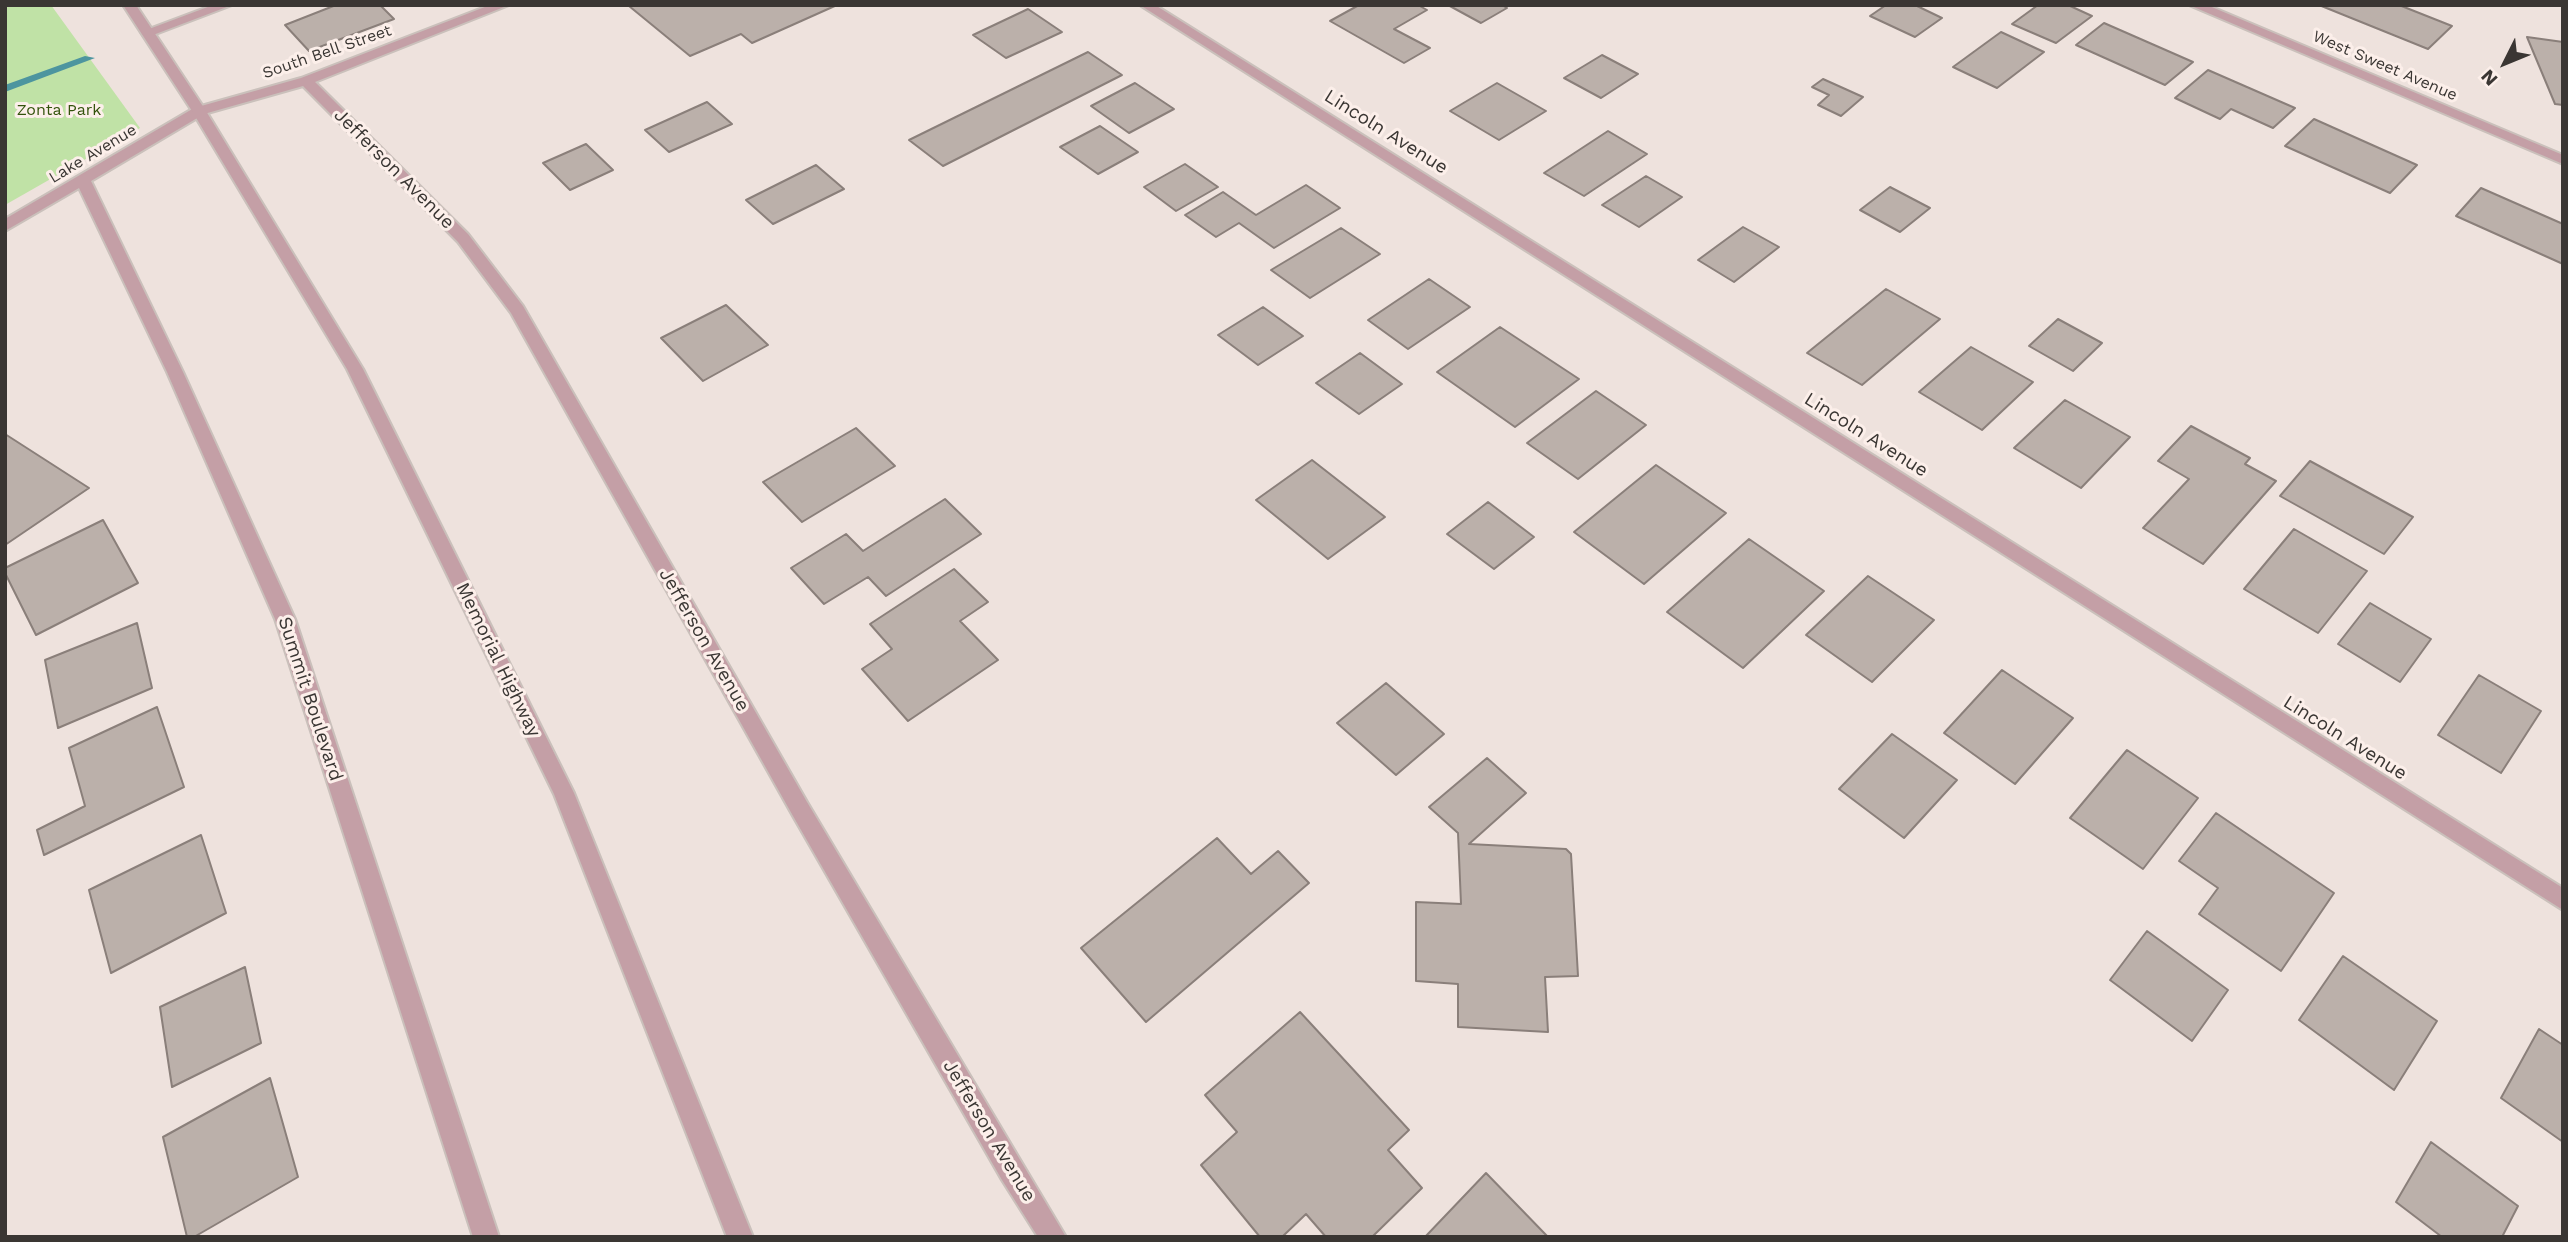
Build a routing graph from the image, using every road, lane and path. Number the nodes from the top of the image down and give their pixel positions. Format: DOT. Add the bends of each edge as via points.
graph roads {
  1 [pos="129,5"];
  2 [pos="226,5"];
  3 [pos="503,5"];
  4 [pos="1146,5"];
  5 [pos="2195,5"];
  6 [pos="148,32"];
  7 [pos="306,81"];
  8 [pos="199,110"];
  9 [pos="2563,160"];
  10 [pos="83,180"];
  11 [pos="5,226"];
  12 [pos="2563,900"];
  13 [pos="486,1237"];
  14 [pos="740,1237"];
  15 [pos="1053,1237"];
  1 -- 6 [label="street, Memorial Highway"];
  2 -- 6 [label="street"];
  3 -- 7 [label="street, South Bell Street"];
  4 -- 12 [label="street, Lincoln Avenue"];
  5 -- 9 [label="street, West Sweet Avenue"];
  6 -- 8 [label="street, Memorial Highway"];
  7 -- 8 [label="street, South Bell Street"];
  7 -- 15 [label="street, Jefferson Avenue" via="463,238 517,310 800,809"];
  8 -- 10 [label="street, Lake Avenue"];
  8 -- 14 [label="street, Memorial Highway" via="355,369 564,793"];
  10 -- 11 [label="street, Lake Avenue"];
  10 -- 13 [label="street, Summit Boulevard" via="285,619"];
}
